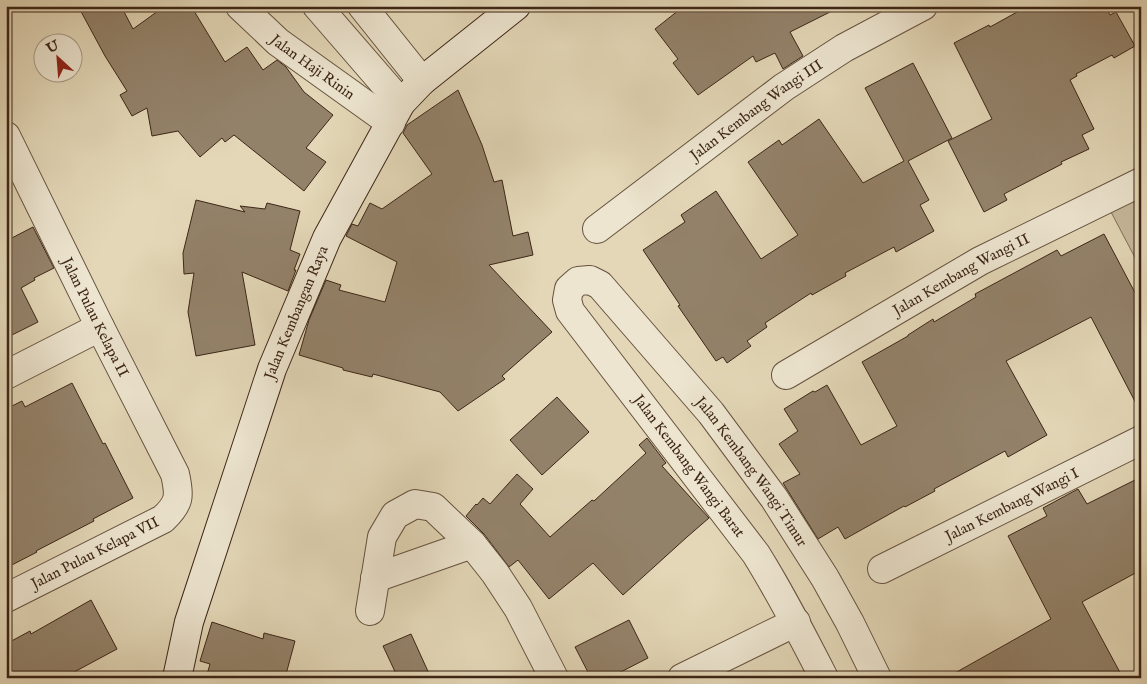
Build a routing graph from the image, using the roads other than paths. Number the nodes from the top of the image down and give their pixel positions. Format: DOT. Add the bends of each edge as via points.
graph roads {
  1 [pos="240,6"];
  2 [pos="317,6"];
  3 [pos="362,6"];
  4 [pos="516,6"];
  5 [pos="923,6"];
  6 [pos="422,81"];
  7 [pos="396,113"];
  8 [pos="8,143"];
  9 [pos="1141,182"];
  10 [pos="597,229"];
  11 [pos="600,285"];
  12 [pos="100,327"];
  13 [pos="6,375"];
  14 [pos="786,375"];
  15 [pos="1141,440"];
  16 [pos="177,501"];
  17 [pos="472,544"];
  18 [pos="882,569"];
  19 [pos="375,578"];
  20 [pos="6,598"];
  21 [pos="370,611"];
  22 [pos="796,622"];
  23 [pos="178,678"];
  24 [pos="554,678"];
  25 [pos="682,678"];
  26 [pos="824,678"];
  27 [pos="877,678"];
  1 -- 7 [label="street, Jalan Haji Rinin" via="278,42"];
  2 -- 7 [label="street"];
  3 -- 6 [label="street"];
  4 -- 6 [label="street, Jalan Kembangan Raya"];
  5 -- 10 [label="street, Jalan Kembang Wangi III" via="844,48 784,86"];
  6 -- 7 [label="street, Jalan Kembangan Raya"];
  7 -- 23 [label="street, Jalan Kembangan Raya" via="327,238 272,369 189,622"];
  8 -- 12 [label="street, Jalan Pulau Kelapa II"];
  9 -- 14 [label="street, Jalan Kembang Wangi II" via="980,261"];
  11 -- 22 [label="street, Jalan Kembang Wangi Barat" via="590,280 578,281 568,295 570,311 756,554"];
  11 -- 27 [label="street, Jalan Kembang Wangi Timur" via="711,413 774,498 825,578"];
  12 -- 13 [label="street"];
  12 -- 16 [label="street, Jalan Pulau Kelapa II" via="175,474"];
  15 -- 18 [label="street, Jalan Kembang Wangi I"];
  16 -- 20 [label="street, Jalan Pulau Kelapa VII" via="163,519"];
  17 -- 19 [label="street"];
  17 -- 19 [label="street" via="432,507 415,504 395,515 382,538"];
  17 -- 24 [label="street" via="518,608"];
  19 -- 21 [label="street"];
  22 -- 25 [label="street"];
  22 -- 26 [label="street, Jalan Kembang Wangi Barat"];
}
